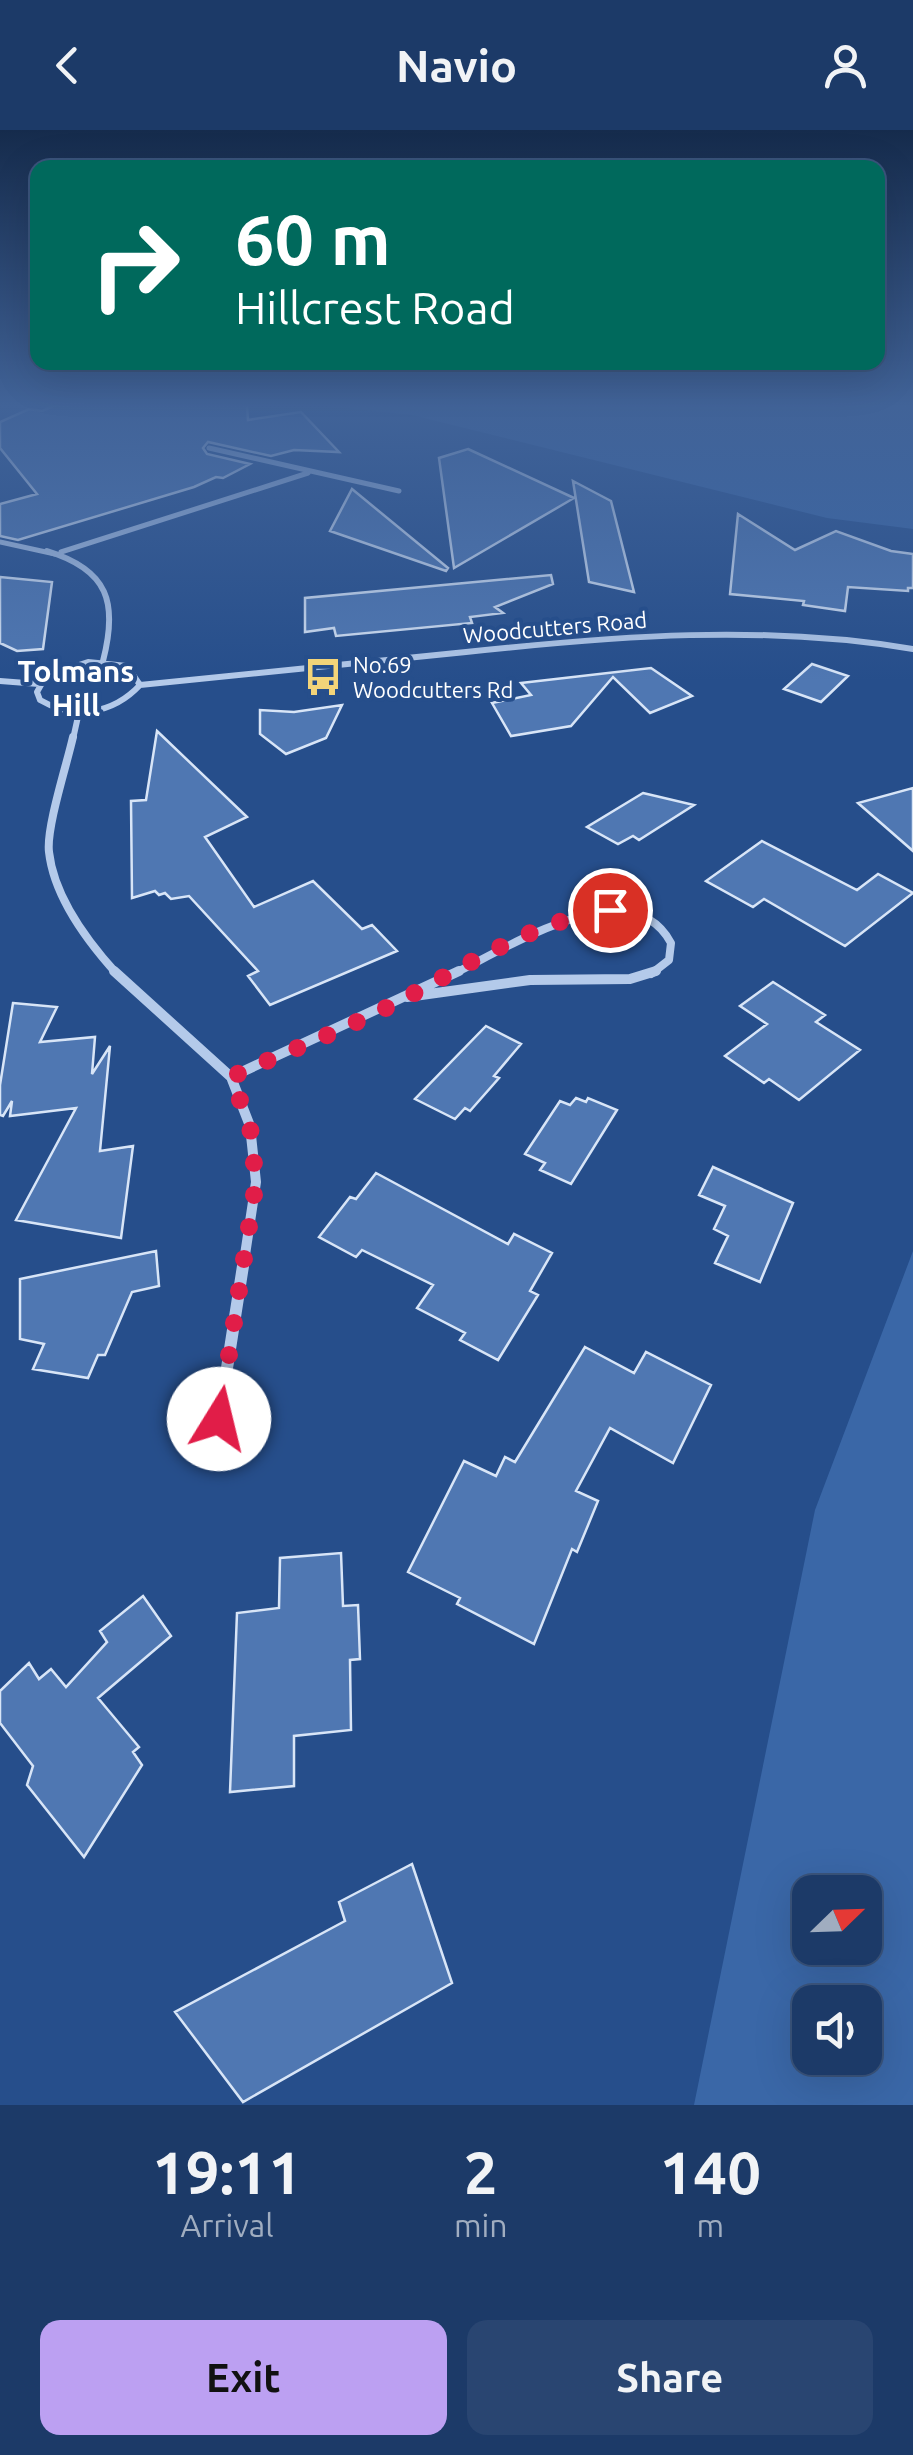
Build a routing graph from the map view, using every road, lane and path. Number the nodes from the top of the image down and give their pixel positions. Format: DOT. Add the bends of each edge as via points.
graph roads {
  1 [pos="230,497"];
  2 [pos="0,542"];
  3 [pos="60,552"];
  4 [pos="913,649"];
  5 [pos="103,661"];
  6 [pos="0,682"];
  7 [pos="39,684"];
  8 [pos="140,684"];
  9 [pos="79,712"];
  10 [pos="407,997"];
  11 [pos="231,1077"];
  12 [pos="219,1419"];
  1 -- 3 [label="street"];
  2 -- 3 [label="street"];
  3 -- 5 [label="street" via="93,574 111,600 113,626"];
  4 -- 8 [label="street, Woodcutters Road" via="804,632 702,632"];
  5 -- 7 [label="street" via="58,670"];
  5 -- 8 [label="street" via="128,666"];
  6 -- 7 [label="street"];
  7 -- 9 [label="street" via="40,700"];
  8 -- 9 [label="street" via="124,701"];
  9 -- 11 [label="street" via="48,849 58,888 114,971"];
  10 -- 10 [label="street" via="531,935 596,912 644,916 672,943 668,962 635,979 532,979"];
  10 -- 11 [label="street"];
  11 -- 12 [label="street" via="250,1126 256,1182"];
}
